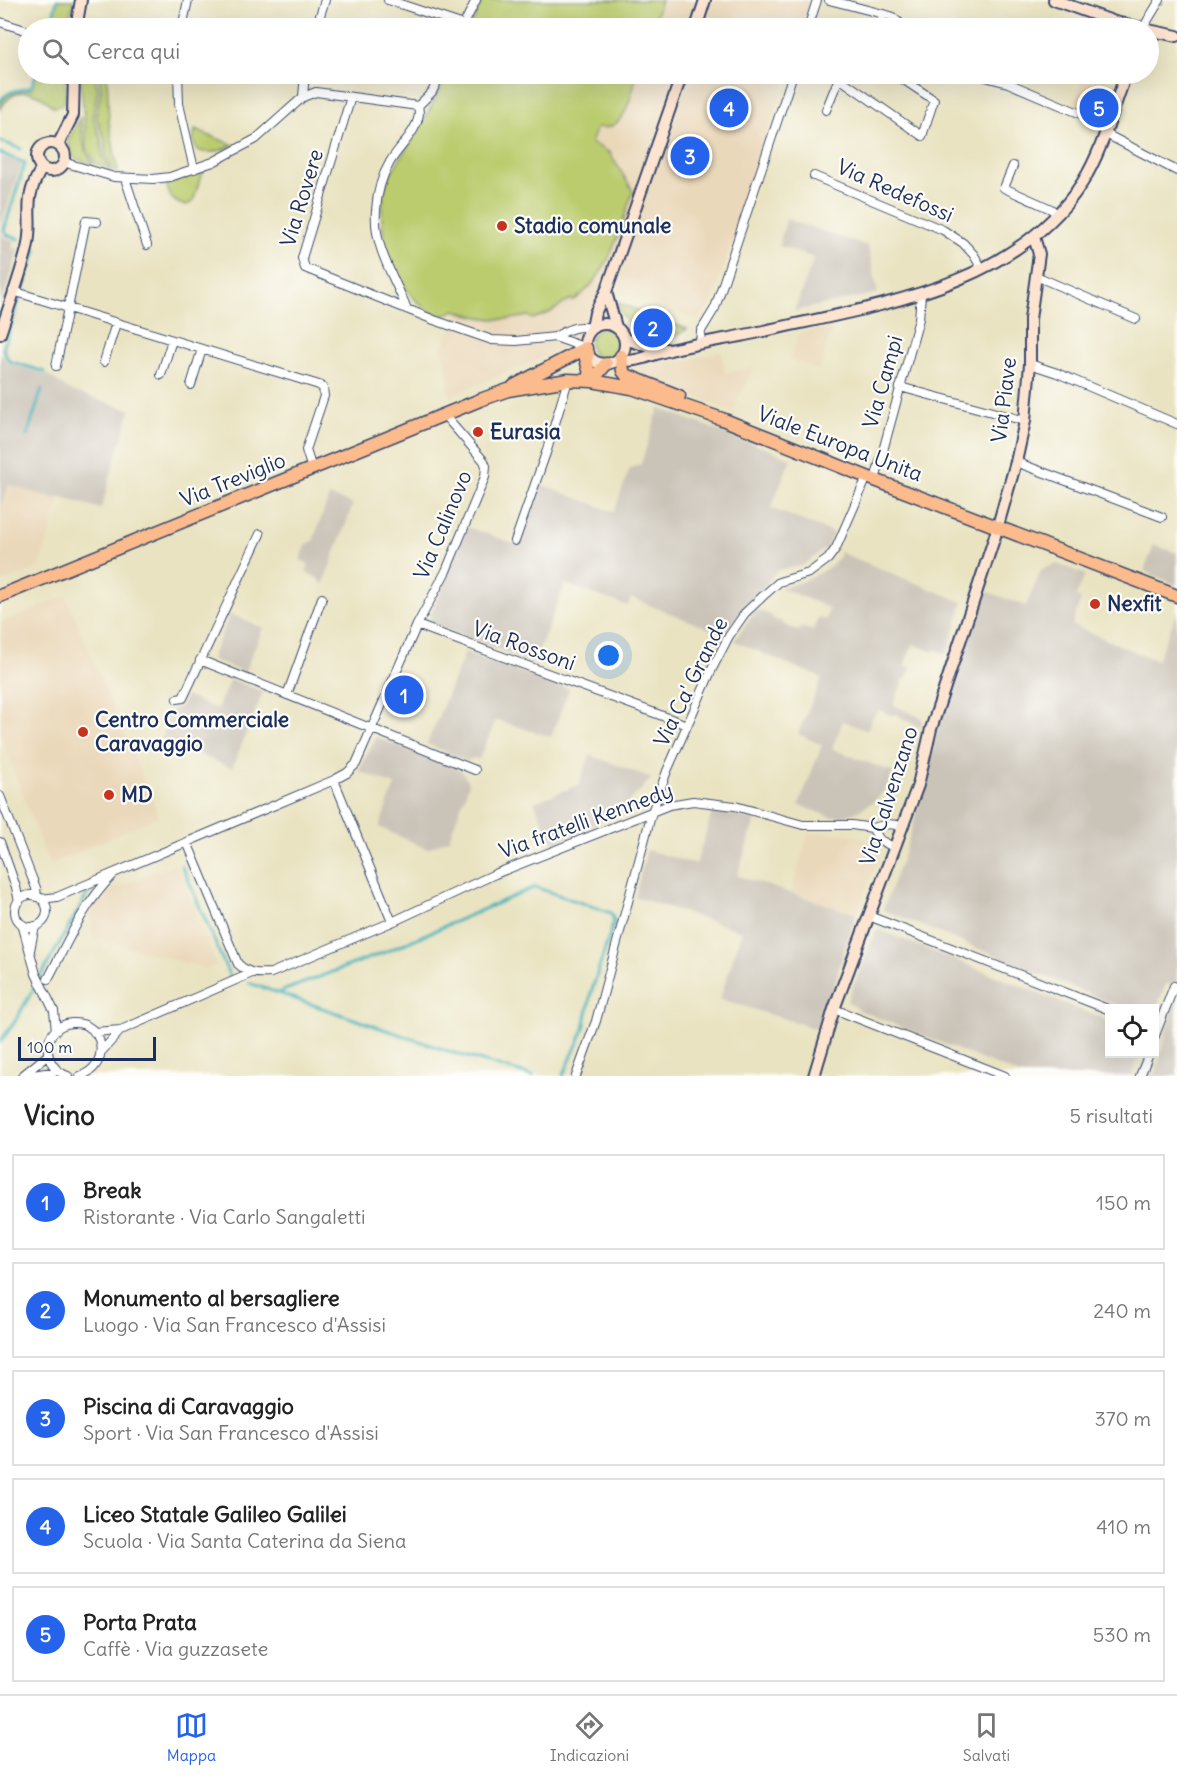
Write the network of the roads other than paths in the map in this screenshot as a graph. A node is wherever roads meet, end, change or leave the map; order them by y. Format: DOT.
graph roads {
  1 [pos="81,0"];
  2 [pos="188,0"];
  3 [pos="325,0"];
  4 [pos="388,0"];
  5 [pos="476,0"];
  6 [pos="705,0"];
  7 [pos="817,0"];
  8 [pos="829,0"];
  9 [pos="1054,0"];
  10 [pos="1160,0"];
  11 [pos="884,14"];
  12 [pos="78,18"];
  13 [pos="184,18"];
  14 [pos="319,18"];
  15 [pos="438,18"];
  16 [pos="467,18"];
  17 [pos="699,18"];
  18 [pos="811,18"];
  19 [pos="883,18"];
  20 [pos="894,18"];
  21 [pos="1104,18"];
  22 [pos="1148,18"];
  23 [pos="0,22"];
  24 [pos="18,28"];
  25 [pos="1159,32"];
  26 [pos="1177,36"];
  27 [pos="74,84"];
  28 [pos="178,84"];
  29 [pos="304,84"];
  30 [pos="436,84"];
  31 [pos="678,84"];
  32 [pos="790,84"];
  33 [pos="837,84"];
  34 [pos="851,84"];
  35 [pos="910,84"];
  36 [pos="1008,84"];
  37 [pos="1122,84"];
  38 [pos="303,97"];
  39 [pos="351,97"];
  40 [pos="418,106"];
  41 [pos="826,110"];
  42 [pos="1106,129"];
  43 [pos="58,145"];
  44 [pos="63,162"];
  45 [pos="1013,166"];
  46 [pos="42,168"];
  47 [pos="194,170"];
  48 [pos="1177,171"];
  49 [pos="814,176"];
  50 [pos="124,178"];
  51 [pos="1057,214"];
  52 [pos="97,222"];
  53 [pos="1034,237"];
  54 [pos="147,245"];
  55 [pos="982,269"];
  56 [pos="1036,276"];
  57 [pos="606,291"];
  58 [pos="19,293"];
  59 [pos="921,294"];
  60 [pos="69,309"];
  61 [pos="407,309"];
  62 [pos="1136,319"];
  63 [pos="116,323"];
  64 [pos="616,327"];
  65 [pos="592,328"];
  66 [pos="0,334"];
  67 [pos="555,337"];
  68 [pos="625,339"];
  69 [pos="172,340"];
  70 [pos="700,344"];
  71 [pos="202,349"];
  72 [pos="587,350"];
  73 [pos="669,350"];
  74 [pos="619,361"];
  75 [pos="104,362"];
  76 [pos="1030,364"];
  77 [pos="56,366"];
  78 [pos="161,375"];
  79 [pos="568,380"];
  80 [pos="592,381"];
  81 [pos="191,384"];
  82 [pos="900,387"];
  83 [pos="508,390"];
  84 [pos="480,400"];
  85 [pos="444,415"];
  86 [pos="722,418"];
  87 [pos="1024,421"];
  88 [pos="1177,424"];
  89 [pos="1016,462"];
  90 [pos="312,469"];
  91 [pos="871,478"];
  92 [pos="1162,517"];
  93 [pos="998,527"];
  94 [pos="260,534"];
  95 [pos="515,541"];
  96 [pos="0,596"];
  97 [pos="1177,596"];
  98 [pos="322,598"];
  99 [pos="417,625"];
  100 [pos="200,660"];
  101 [pos="287,695"];
  102 [pos="177,699"];
  103 [pos="687,725"];
  104 [pos="373,728"];
  105 [pos="475,770"];
  106 [pos="334,780"];
  107 [pos="0,796"];
  108 [pos="652,812"];
  109 [pos="903,826"];
  110 [pos="873,828"];
  111 [pos="0,842"];
  112 [pos="187,842"];
  113 [pos="895,848"];
  114 [pos="115,873"];
  115 [pos="57,897"];
  116 [pos="39,898"];
  117 [pos="19,902"];
  118 [pos="46,911"];
  119 [pos="869,916"];
  120 [pos="392,922"];
  121 [pos="22,924"];
  122 [pos="35,926"];
  123 [pos="30,955"];
  124 [pos="252,973"];
  125 [pos="48,979"];
  126 [pos="1174,986"];
  127 [pos="1105,1008"];
  128 [pos="834,1009"];
  129 [pos="54,1011"];
  130 [pos="1159,1021"];
  131 [pos="69,1024"];
  132 [pos="121,1030"];
  133 [pos="56,1031"];
  134 [pos="94,1032"];
  135 [pos="101,1052"];
  136 [pos="48,1055"];
  137 [pos="1147,1058"];
  138 [pos="58,1071"];
  139 [pos="22,1076"];
  140 [pos="27,1076"];
  141 [pos="68,1076"];
  142 [pos="80,1076"];
  143 [pos="576,1076"];
  144 [pos="814,1076"];
  145 [pos="1005,1076"];
  146 [pos="1140,1076"];
  1 -- 12 [label="street"];
  2 -- 13 [label="street"];
  3 -- 14 [label="street"];
  4 -- 15 [label="street"];
  5 -- 16 [label="street"];
  6 -- 17 [label="street"];
  7 -- 18 [label="street"];
  8 -- 11 [label="street"];
  9 -- 21 [label="street"];
  10 -- 22 [label="street"];
  11 -- 19 [label="street"];
  11 -- 20 [label="street"];
  23 -- 24 [label="street"];
  25 -- 26 [label="street"];
  27 -- 43 [label="street"];
  28 -- 47 [label="street"];
  29 -- 38 [label="street"];
  30 -- 40 [label="street"];
  31 -- 57 [label="street"];
  32 -- 70 [label="street"];
  33 -- 41 [label="street"];
  34 -- 35 [label="street"];
  36 -- 42 [label="street"];
  37 -- 42 [label="street"];
  38 -- 39 [label="street"];
  38 -- 47 [label="street"];
  39 -- 40 [label="street"];
  39 -- 61 [label="street, Via Rovere"];
  40 -- 61 [label="street"];
  42 -- 48 [label="street"];
  42 -- 51 [label="street"];
  43 -- 44 [label="street"];
  43 -- 46 [label="street"];
  44 -- 46 [label="street"];
  44 -- 50 [label="street"];
  45 -- 51 [label="street"];
  46 -- 58 [label="street"];
  47 -- 50 [label="street"];
  49 -- 55 [label="street, Via Redefossi"];
  50 -- 54 [label="street"];
  51 -- 53 [label="street"];
  52 -- 60 [label="street"];
  53 -- 55 [label="street"];
  53 -- 56 [label="street, Via Piave"];
  55 -- 59 [label="street"];
  56 -- 62 [label="street"];
  56 -- 76 [label="street, Via Piave"];
  57 -- 64 [label="street"];
  57 -- 65 [label="street"];
  58 -- 60 [label="street"];
  58 -- 66 [label="street"];
  59 -- 70 [label="street"];
  59 -- 82 [label="street, Via Campi"];
  60 -- 63 [label="street"];
  60 -- 77 [label="street"];
  61 -- 67 [label="street"];
  63 -- 69 [label="street"];
  63 -- 75 [label="street"];
  64 -- 65 [label="street"];
  64 -- 68 [label="street"];
  65 -- 67 [label="street"];
  65 -- 72 [label="street"];
  67 -- 72 [label="street"];
  68 -- 73 [label="street"];
  68 -- 74 [label="street"];
  69 -- 71 [label="street"];
  69 -- 78 [label="street"];
  70 -- 73 [label="street"];
  71 -- 81 [label="street"];
  71 -- 90 [label="street"];
  72 -- 74 [label="street"];
  72 -- 80 [label="main road"];
  72 -- 83 [label="main road"];
  73 -- 74 [label="street"];
  74 -- 80 [label="main road"];
  74 -- 86 [label="main road"];
  76 -- 87 [label="street, Via Piave"];
  76 -- 88 [label="street"];
  79 -- 80 [label="main road, Viale Europa Unita"];
  79 -- 83 [label="main road, Viale Europa Unita"];
  79 -- 95 [label="street"];
  80 -- 86 [label="main road, Viale Europa Unita"];
  82 -- 87 [label="street"];
  82 -- 91 [label="street, Via Campi"];
  83 -- 84 [label="main road, Viale Europa Unita"];
  84 -- 85 [label="main road, Via Treviglio"];
  85 -- 90 [label="main road, Via Treviglio"];
  85 -- 99 [label="street, Via Calinovo"];
  86 -- 91 [label="main road, Viale Europa Unita"];
  87 -- 89 [label="street, Via Piave"];
  89 -- 92 [label="street"];
  89 -- 93 [label="street, Via Piave"];
  90 -- 96 [label="main road, Via Treviglio"];
  91 -- 93 [label="main road, Viale Europa Unita"];
  91 -- 103 [label="street, Via Ca' Grande"];
  93 -- 97 [label="main road, Viale Europa Unita"];
  93 -- 109 [label="street, Via Calvenzano"];
  94 -- 100 [label="street"];
  98 -- 101 [label="street"];
  99 -- 103 [label="street, Via Rossoni"];
  99 -- 104 [label="street, Via Calinovo"];
  100 -- 101 [label="street"];
  100 -- 102 [label="street"];
  101 -- 104 [label="street"];
  103 -- 108 [label="street, Via Ca' Grande"];
  104 -- 105 [label="street"];
  104 -- 106 [label="street, Via Calinovo"];
  106 -- 112 [label="street, Via Calinovo"];
  106 -- 120 [label="street"];
  107 -- 116 [label="street"];
  108 -- 110 [label="street, Via fratelli Kennedy"];
  108 -- 120 [label="street, Via fratelli Kennedy"];
  108 -- 143 [label="street, Via Ca' Grande"];
  109 -- 110 [label="street, Via fratelli Kennedy"];
  109 -- 113 [label="street, Via Calvenzano"];
  110 -- 113 [label="street"];
  111 -- 117 [label="street"];
  112 -- 114 [label="street, Via Calinovo"];
  112 -- 124 [label="street"];
  113 -- 119 [label="street, Via Calvenzano"];
  114 -- 115 [label="street, Via Calinovo"];
  114 -- 125 [label="street"];
  115 -- 116 [label="street"];
  115 -- 118 [label="street"];
  116 -- 117 [label="street"];
  116 -- 118 [label="street"];
  117 -- 121 [label="street"];
  118 -- 122 [label="street"];
  119 -- 127 [label="street"];
  119 -- 128 [label="street, Via Calvenzano"];
  120 -- 124 [label="street, Via fratelli Kennedy"];
  121 -- 122 [label="street"];
  121 -- 123 [label="street"];
  122 -- 123 [label="street"];
  123 -- 129 [label="street"];
  124 -- 132 [label="street, Via fratelli Kennedy"];
  126 -- 130 [label="street"];
  128 -- 144 [label="street, Via Calvenzano"];
  128 -- 145 [label="street"];
  129 -- 131 [label="street"];
  129 -- 133 [label="street"];
  131 -- 133 [label="street"];
  131 -- 134 [label="street"];
  132 -- 134 [label="street"];
  132 -- 135 [label="street"];
  133 -- 136 [label="street"];
  134 -- 135 [label="street"];
  135 -- 142 [label="street"];
  136 -- 138 [label="street"];
  136 -- 139 [label="street"];
  137 -- 146 [label="street"];
  138 -- 140 [label="street"];
  138 -- 141 [label="street"];
}
